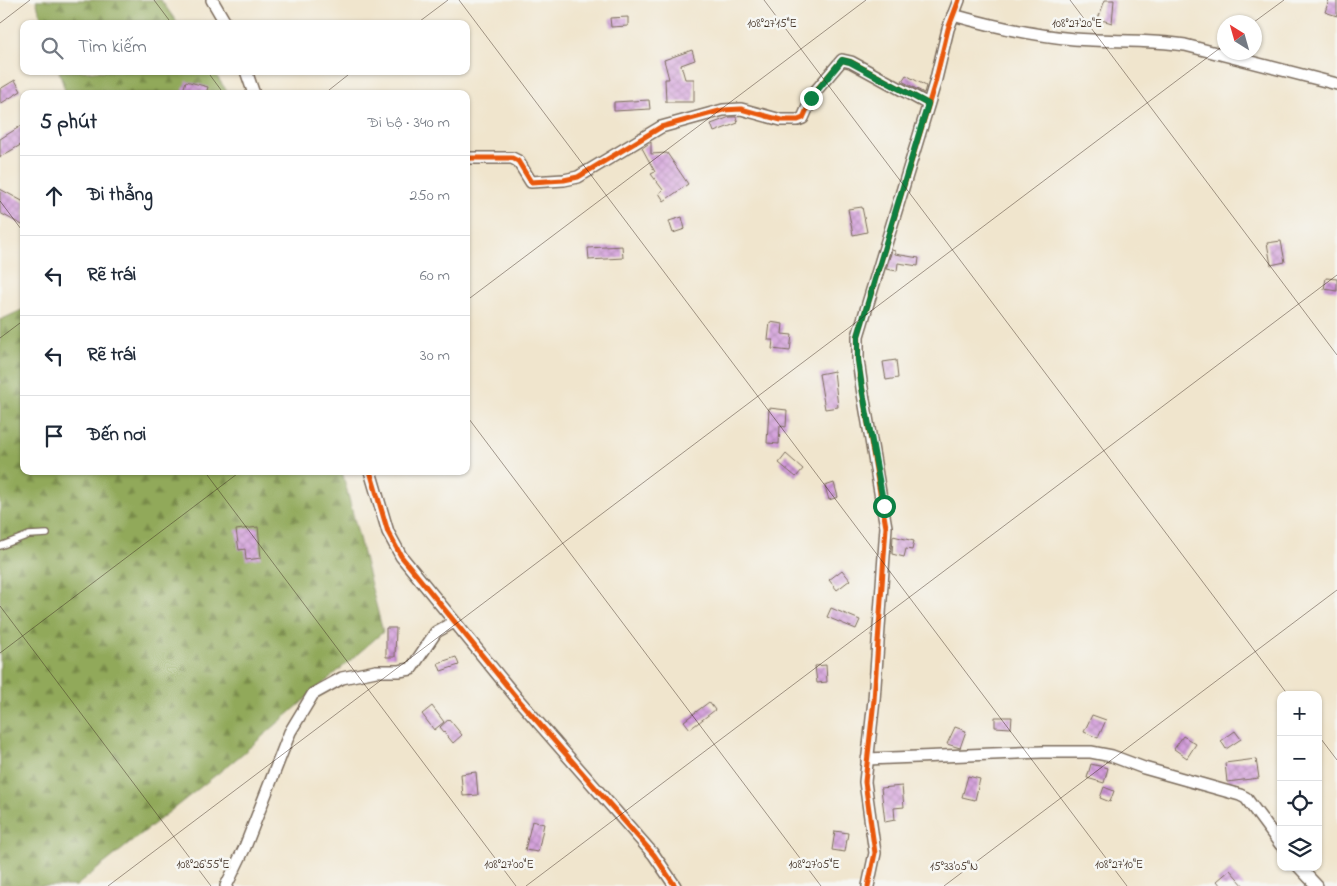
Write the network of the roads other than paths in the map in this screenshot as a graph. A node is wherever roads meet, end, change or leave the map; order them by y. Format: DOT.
graph roads {
  1 [pos="212,0"];
  2 [pos="959,0"];
  3 [pos="953,15"];
  4 [pos="224,20"];
  5 [pos="247,75"];
  6 [pos="1337,84"];
  7 [pos="253,90"];
  8 [pos="928,104"];
  9 [pos="470,158"];
  10 [pos="371,475"];
  11 [pos="47,534"];
  12 [pos="0,546"];
  13 [pos="454,622"];
  14 [pos="867,759"];
  15 [pos="1277,840"];
  16 [pos="1303,871"];
  17 [pos="226,886"];
  18 [pos="675,886"];
  19 [pos="868,886"];
  20 [pos="1317,886"];
  1 -- 4 [label="street"];
  2 -- 3 [label="street"];
  3 -- 6 [label="street"];
  3 -- 8 [label="street"];
  5 -- 7 [label="street"];
  8 -- 9 [label="street"];
  8 -- 14 [label="street"];
  10 -- 13 [label="street"];
  11 -- 12 [label="lane"];
  13 -- 17 [label="street"];
  13 -- 18 [label="street"];
  14 -- 15 [label="street"];
  14 -- 19 [label="street"];
  16 -- 20 [label="street"];
}
